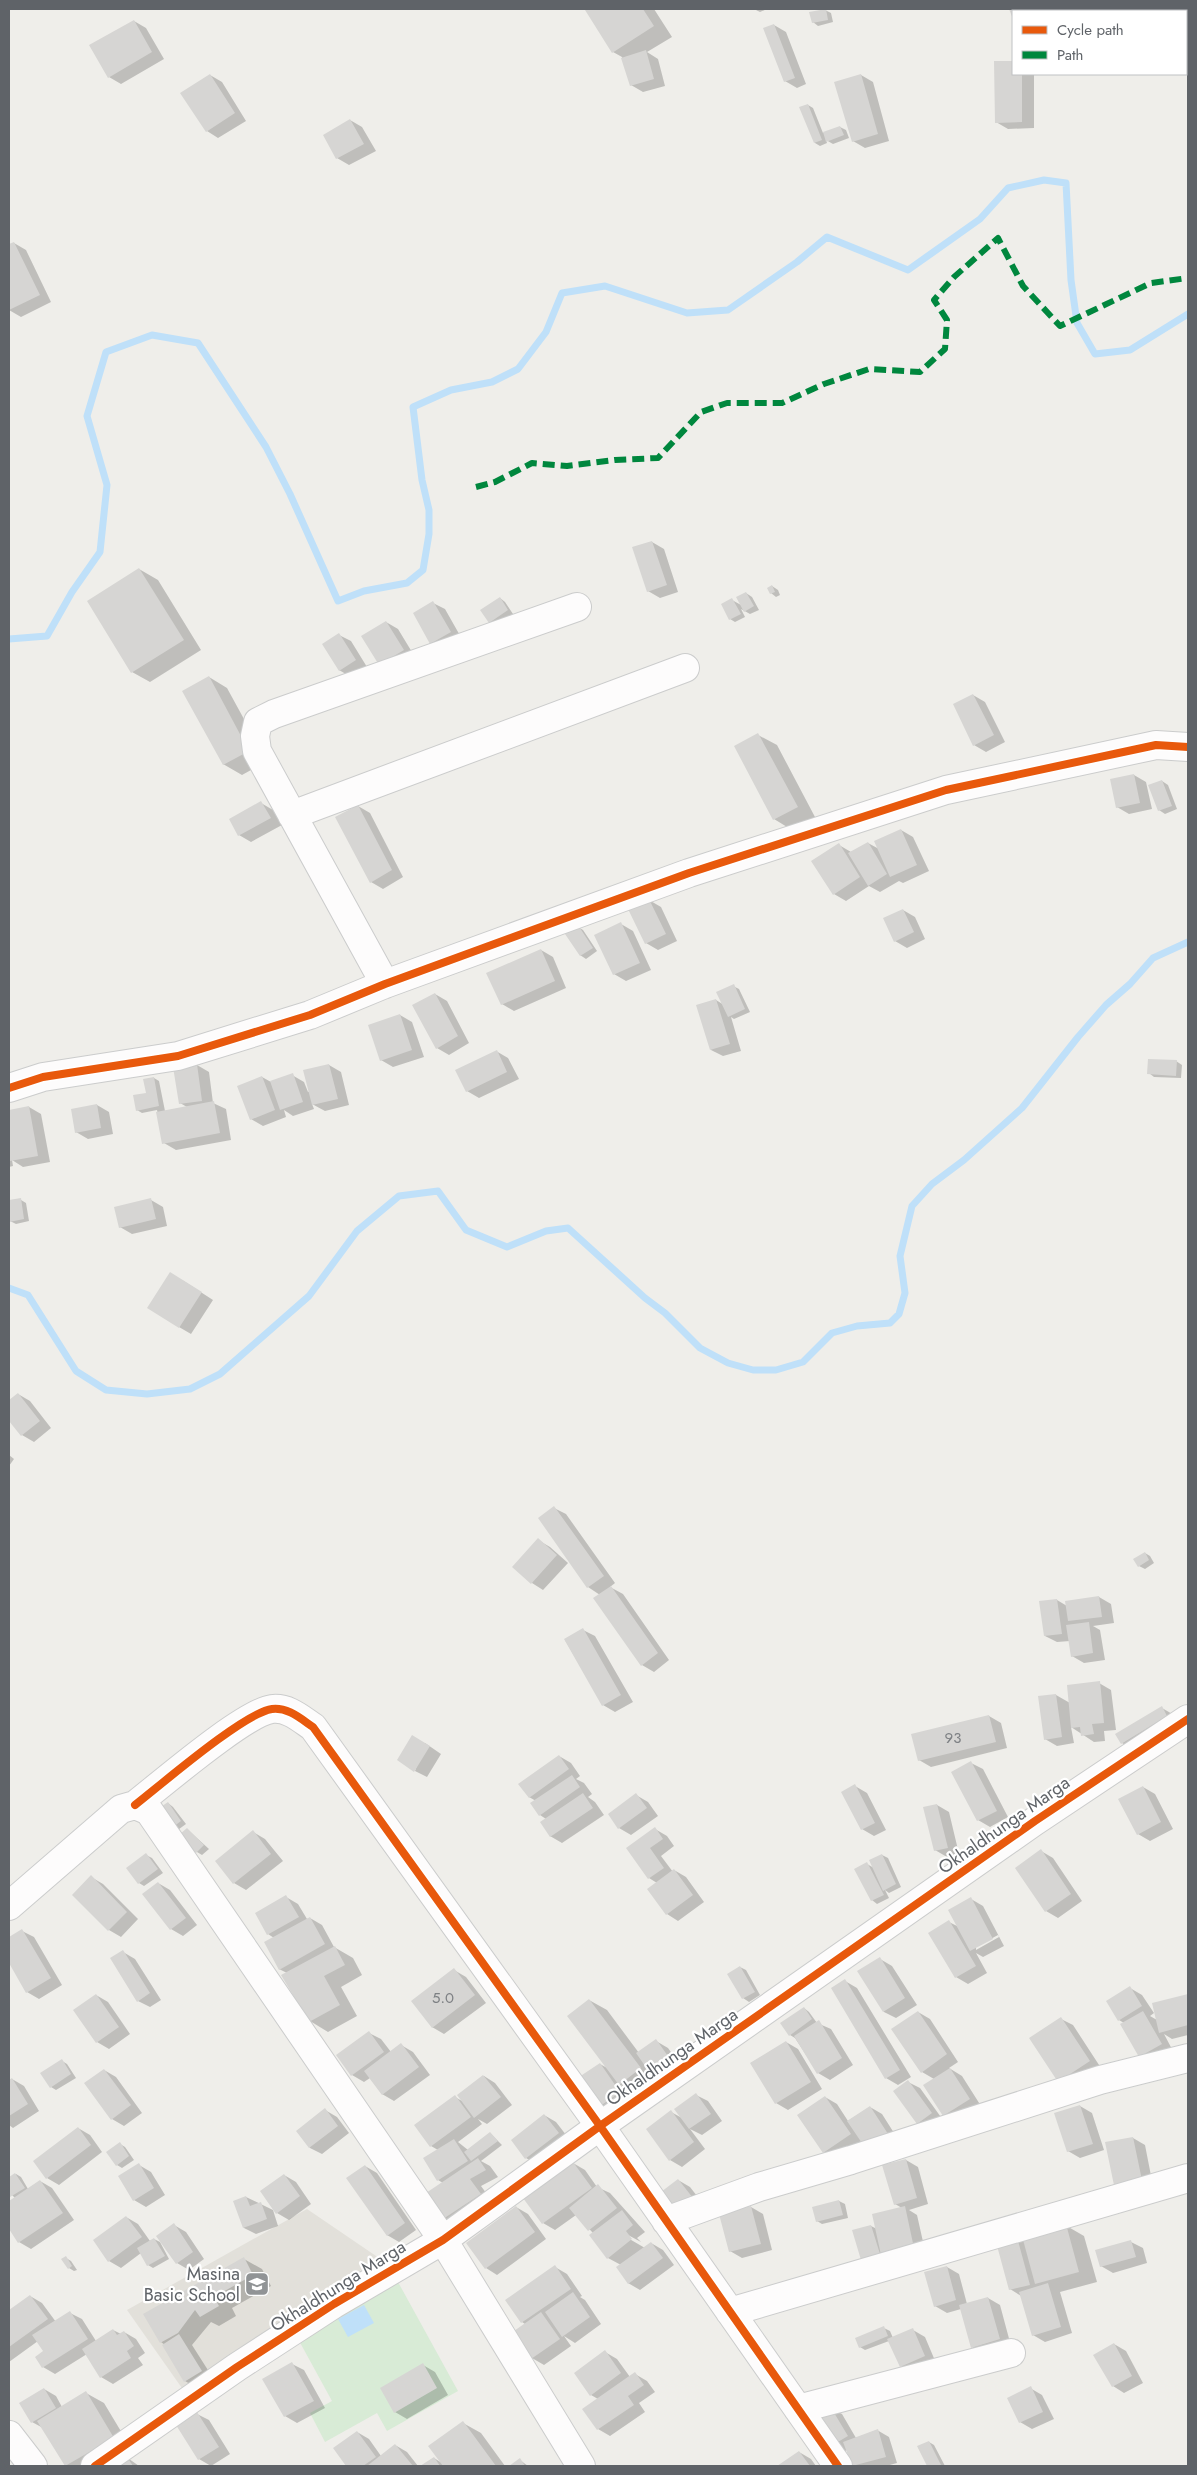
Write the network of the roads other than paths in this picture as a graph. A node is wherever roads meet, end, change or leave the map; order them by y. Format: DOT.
graph roads {
  1 [pos="577,607"];
  2 [pos="685,668"];
  3 [pos="1188,747"];
  4 [pos="292,815"];
  5 [pos="385,984"];
  6 [pos="9,1088"];
  7 [pos="1188,1719"];
  8 [pos="135,1804"];
  9 [pos="9,1906"];
  10 [pos="1188,2058"];
  11 [pos="600,2126"];
  12 [pos="1188,2178"];
  13 [pos="666,2221"];
  14 [pos="443,2240"];
  15 [pos="730,2312"];
  16 [pos="1011,2353"];
  17 [pos="798,2409"];
  18 [pos="9,2435"];
  19 [pos="33,2466"];
  20 [pos="95,2466"];
  21 [pos="581,2466"];
  22 [pos="838,2466"];
  1 -- 4 [label="street"];
  2 -- 4 [label="street"];
  3 -- 5 [label="street"];
  4 -- 5 [label="street"];
  5 -- 6 [label="street"];
  7 -- 11 [label="street, Okhaldhunga Marga"];
  8 -- 9 [label="street"];
  8 -- 11 [label="street"];
  8 -- 14 [label="street"];
  10 -- 13 [label="street"];
  11 -- 13 [label="street"];
  11 -- 14 [label="street, Okhaldhunga Marga"];
  12 -- 15 [label="street"];
  13 -- 15 [label="street"];
  14 -- 20 [label="street, Okhaldhunga Marga"];
  14 -- 21 [label="street"];
  15 -- 17 [label="street"];
  16 -- 17 [label="street"];
  17 -- 22 [label="street"];
  18 -- 19 [label="street"];
}
